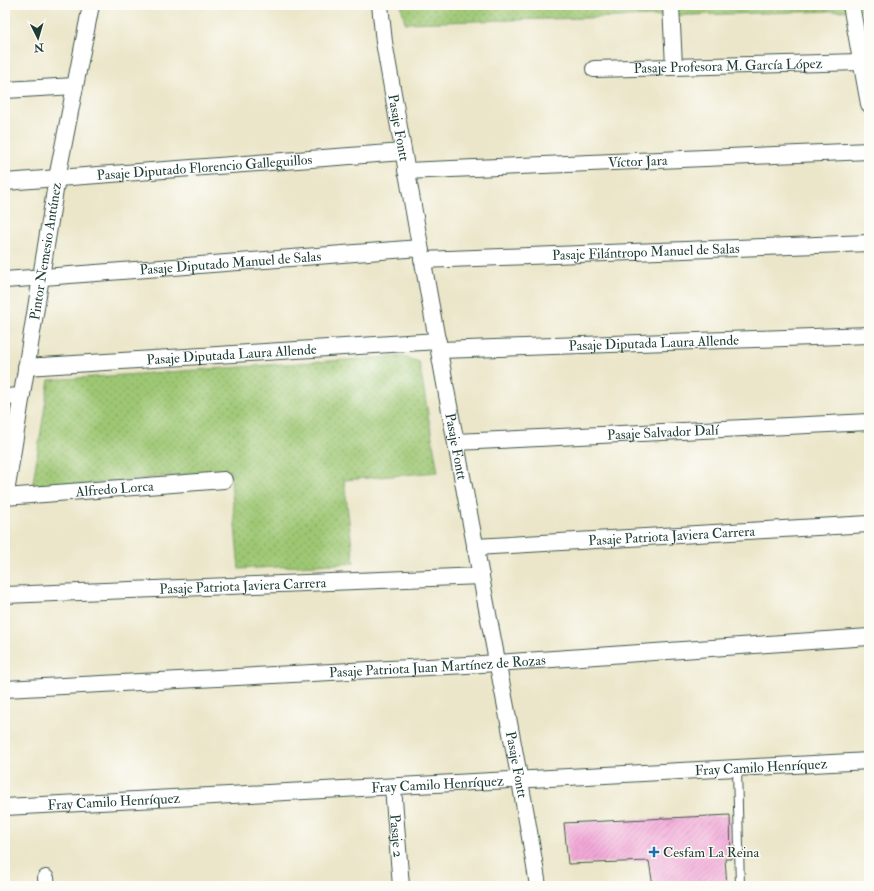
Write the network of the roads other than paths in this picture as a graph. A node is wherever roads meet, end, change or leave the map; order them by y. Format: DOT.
graph roads {
  1 [pos="91,5"];
  2 [pos="380,5"];
  3 [pos="670,5"];
  4 [pos="850,5"];
  5 [pos="861,62"];
  6 [pos="674,66"];
  7 [pos="594,70"];
  8 [pos="75,86"];
  9 [pos="5,90"];
  10 [pos="869,100"];
  11 [pos="869,151"];
  12 [pos="403,152"];
  13 [pos="406,171"];
  14 [pos="58,178"];
  15 [pos="5,182"];
  16 [pos="869,243"];
  17 [pos="421,254"];
  18 [pos="41,278"];
  19 [pos="5,280"];
  20 [pos="869,335"];
  21 [pos="439,346"];
  22 [pos="26,367"];
  23 [pos="22,396"];
  24 [pos="5,397"];
  25 [pos="869,422"];
  26 [pos="456,442"];
  27 [pos="224,480"];
  28 [pos="5,498"];
  29 [pos="869,524"];
  30 [pos="475,547"];
  31 [pos="480,576"];
  32 [pos="5,595"];
  33 [pos="869,637"];
  34 [pos="497,663"];
  35 [pos="5,689"];
  36 [pos="869,761"];
  37 [pos="737,768"];
  38 [pos="521,780"];
  39 [pos="393,787"];
  40 [pos="5,807"];
  41 [pos="401,886"];
  42 [pos="538,886"];
  43 [pos="740,886"];
  1 -- 8 [label="street, Pintor Nemesio Antúnez"];
  2 -- 12 [label="street, Pasaje Fontt"];
  3 -- 6 [label="street"];
  4 -- 5 [label="street"];
  5 -- 6 [label="street, Pasaje Profesora M. García López"];
  5 -- 10 [label="street"];
  6 -- 7 [label="street, Pasaje Profesora M. García López"];
  8 -- 9 [label="street"];
  8 -- 14 [label="street, Pintor Nemesio Antúnez"];
  11 -- 13 [label="street, Víctor Jara"];
  12 -- 13 [label="street, Pasaje Fontt"];
  12 -- 14 [label="street, Pasaje Diputado Florencio Galleguillos"];
  13 -- 17 [label="street, Pasaje Fontt"];
  14 -- 15 [label="street, Pasaje Diputado Florencio Galleguillos"];
  14 -- 18 [label="street, Pintor Nemesio Antúnez"];
  16 -- 17 [label="street, Pasaje Filántropo Manuel de Salas"];
  17 -- 18 [label="street, Pasaje Diputado Manuel de Salas"];
  17 -- 21 [label="street, Pasaje Fontt"];
  18 -- 19 [label="street, Pasaje Diputado Manuel de Salas"];
  18 -- 22 [label="street, Pintor Nemesio Antúnez"];
  20 -- 21 [label="street, Pasaje Diputada Laura Allende"];
  21 -- 22 [label="street, Pasaje Diputada Laura Allende"];
  21 -- 26 [label="street, Pasaje Fontt"];
  22 -- 23 [label="street, Pintor Nemesio Antúnez"];
  23 -- 24 [label="street"];
  23 -- 28 [label="street, Pintor Nemesio Antúnez"];
  25 -- 26 [label="street, Pasaje Salvador Dalí"];
  26 -- 30 [label="street, Pasaje Fontt"];
  27 -- 28 [label="street, Alfredo Lorca"];
  29 -- 30 [label="street, Pasaje Patriota Javiera Carrera"];
  30 -- 31 [label="street, Pasaje Fontt"];
  31 -- 32 [label="street, Pasaje Patriota Javiera Carrera"];
  31 -- 34 [label="street, Pasaje Fontt"];
  33 -- 34 [label="street, Pasaje Patriota Juan Martínez de Rozas"];
  34 -- 35 [label="street, Pasaje Patriota Juan Martínez de Rozas"];
  34 -- 38 [label="street, Pasaje Fontt"];
  36 -- 37 [label="street, Fray Camilo Henríquez"];
  37 -- 38 [label="street, Fray Camilo Henríquez"];
  37 -- 43 [label="lane"];
  38 -- 39 [label="street, Fray Camilo Henríquez"];
  38 -- 42 [label="street, Pasaje Fontt"];
  39 -- 40 [label="street, Fray Camilo Henríquez"];
  39 -- 41 [label="street, Pasaje 2"];
}
